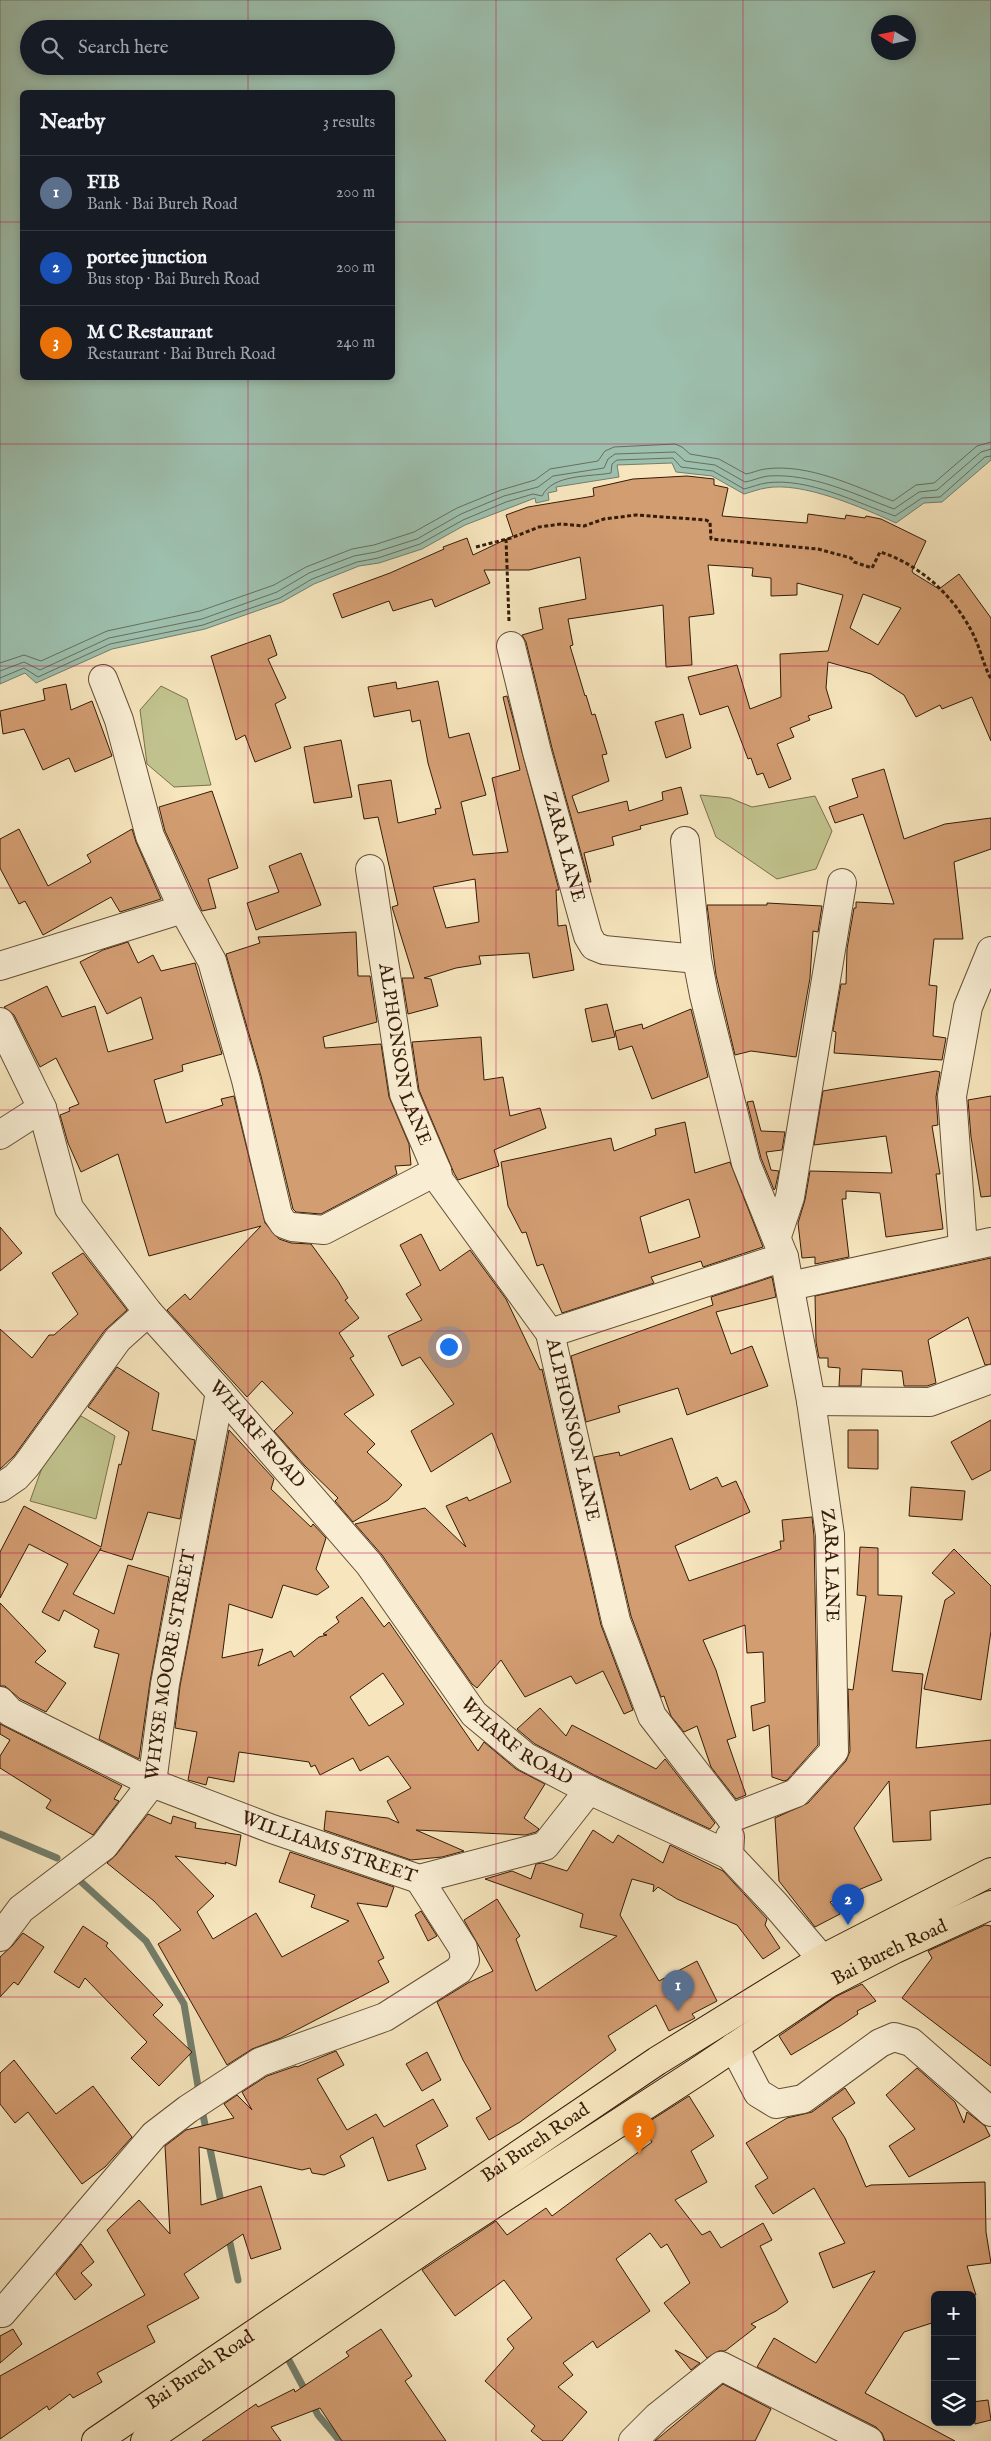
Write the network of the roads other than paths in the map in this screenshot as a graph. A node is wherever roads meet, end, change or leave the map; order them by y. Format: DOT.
graph roads {
  1 [pos="511,646"];
  2 [pos="103,679"];
  3 [pos="685,841"];
  4 [pos="370,870"];
  5 [pos="842,883"];
  6 [pos="183,909"];
  7 [pos="991,951"];
  8 [pos="697,959"];
  9 [pos="0,966"];
  10 [pos="0,1022"];
  11 [pos="42,1108"];
  12 [pos="0,1135"];
  13 [pos="437,1170"];
  14 [pos="991,1242"];
  15 [pos="781,1247"];
  16 [pos="963,1247"];
  17 [pos="790,1286"];
  18 [pos="148,1312"];
  19 [pos="550,1333"];
  20 [pos="991,1379"];
  21 [pos="220,1392"];
  22 [pos="811,1401"];
  23 [pos="0,1488"];
  24 [pos="0,1701"];
  25 [pos="152,1783"];
  26 [pos="589,1790"];
  27 [pos="731,1818"];
  28 [pos="729,1855"];
  29 [pos="991,1872"];
  30 [pos="419,1879"];
  31 [pos="990,1906"];
  32 [pos="0,1937"];
  33 [pos="822,1959"];
  34 [pos="734,2047"];
  35 [pos="991,2112"];
  36 [pos="1,2313"];
  37 [pos="96,2441"];
  38 [pos="145,2441"];
  39 [pos="632,2441"];
  40 [pos="869,2441"];
  1 -- 8 [label="street, ZARA LANE"];
  2 -- 6 [label="street"];
  3 -- 8 [label="street, ZARA LANE"];
  4 -- 13 [label="street, ALPHONSON LANE"];
  5 -- 15 [label="street"];
  6 -- 9 [label="street"];
  6 -- 13 [label="street"];
  7 -- 16 [label="street"];
  8 -- 15 [label="street, ZARA LANE"];
  10 -- 11 [label="street, WHARF ROAD"];
  11 -- 12 [label="street"];
  11 -- 18 [label="street, WHARF ROAD"];
  13 -- 19 [label="street, ALPHONSON LANE"];
  14 -- 16 [label="street"];
  15 -- 17 [label="street, ZARA LANE"];
  15 -- 19 [label="street"];
  16 -- 17 [label="street"];
  17 -- 22 [label="street, ZARA LANE"];
  18 -- 21 [label="street, WHARF ROAD"];
  18 -- 23 [label="street"];
  19 -- 27 [label="street, ALPHONSON LANE"];
  20 -- 22 [label="street"];
  21 -- 25 [label="street, WHYSE MOORE STREET"];
  21 -- 26 [label="street, WHARF ROAD"];
  22 -- 27 [label="street, ZARA LANE"];
  24 -- 25 [label="street, WILLIAMS STREET"];
  25 -- 30 [label="street, WILLIAMS STREET"];
  25 -- 32 [label="street, WHYSE MOORE STREET"];
  26 -- 28 [label="street"];
  26 -- 30 [label="street, WILLIAMS STREET"];
  27 -- 28 [label="street"];
  28 -- 33 [label="street"];
  29 -- 33 [label="highway, Bai Bureh Road"];
  30 -- 36 [label="street"];
  31 -- 34 [label="highway, Bai Bureh Road"];
  33 -- 37 [label="highway, Bai Bureh Road"];
  34 -- 35 [label="street"];
  34 -- 38 [label="highway, Bai Bureh Road"];
  39 -- 40 [label="street"];
}
